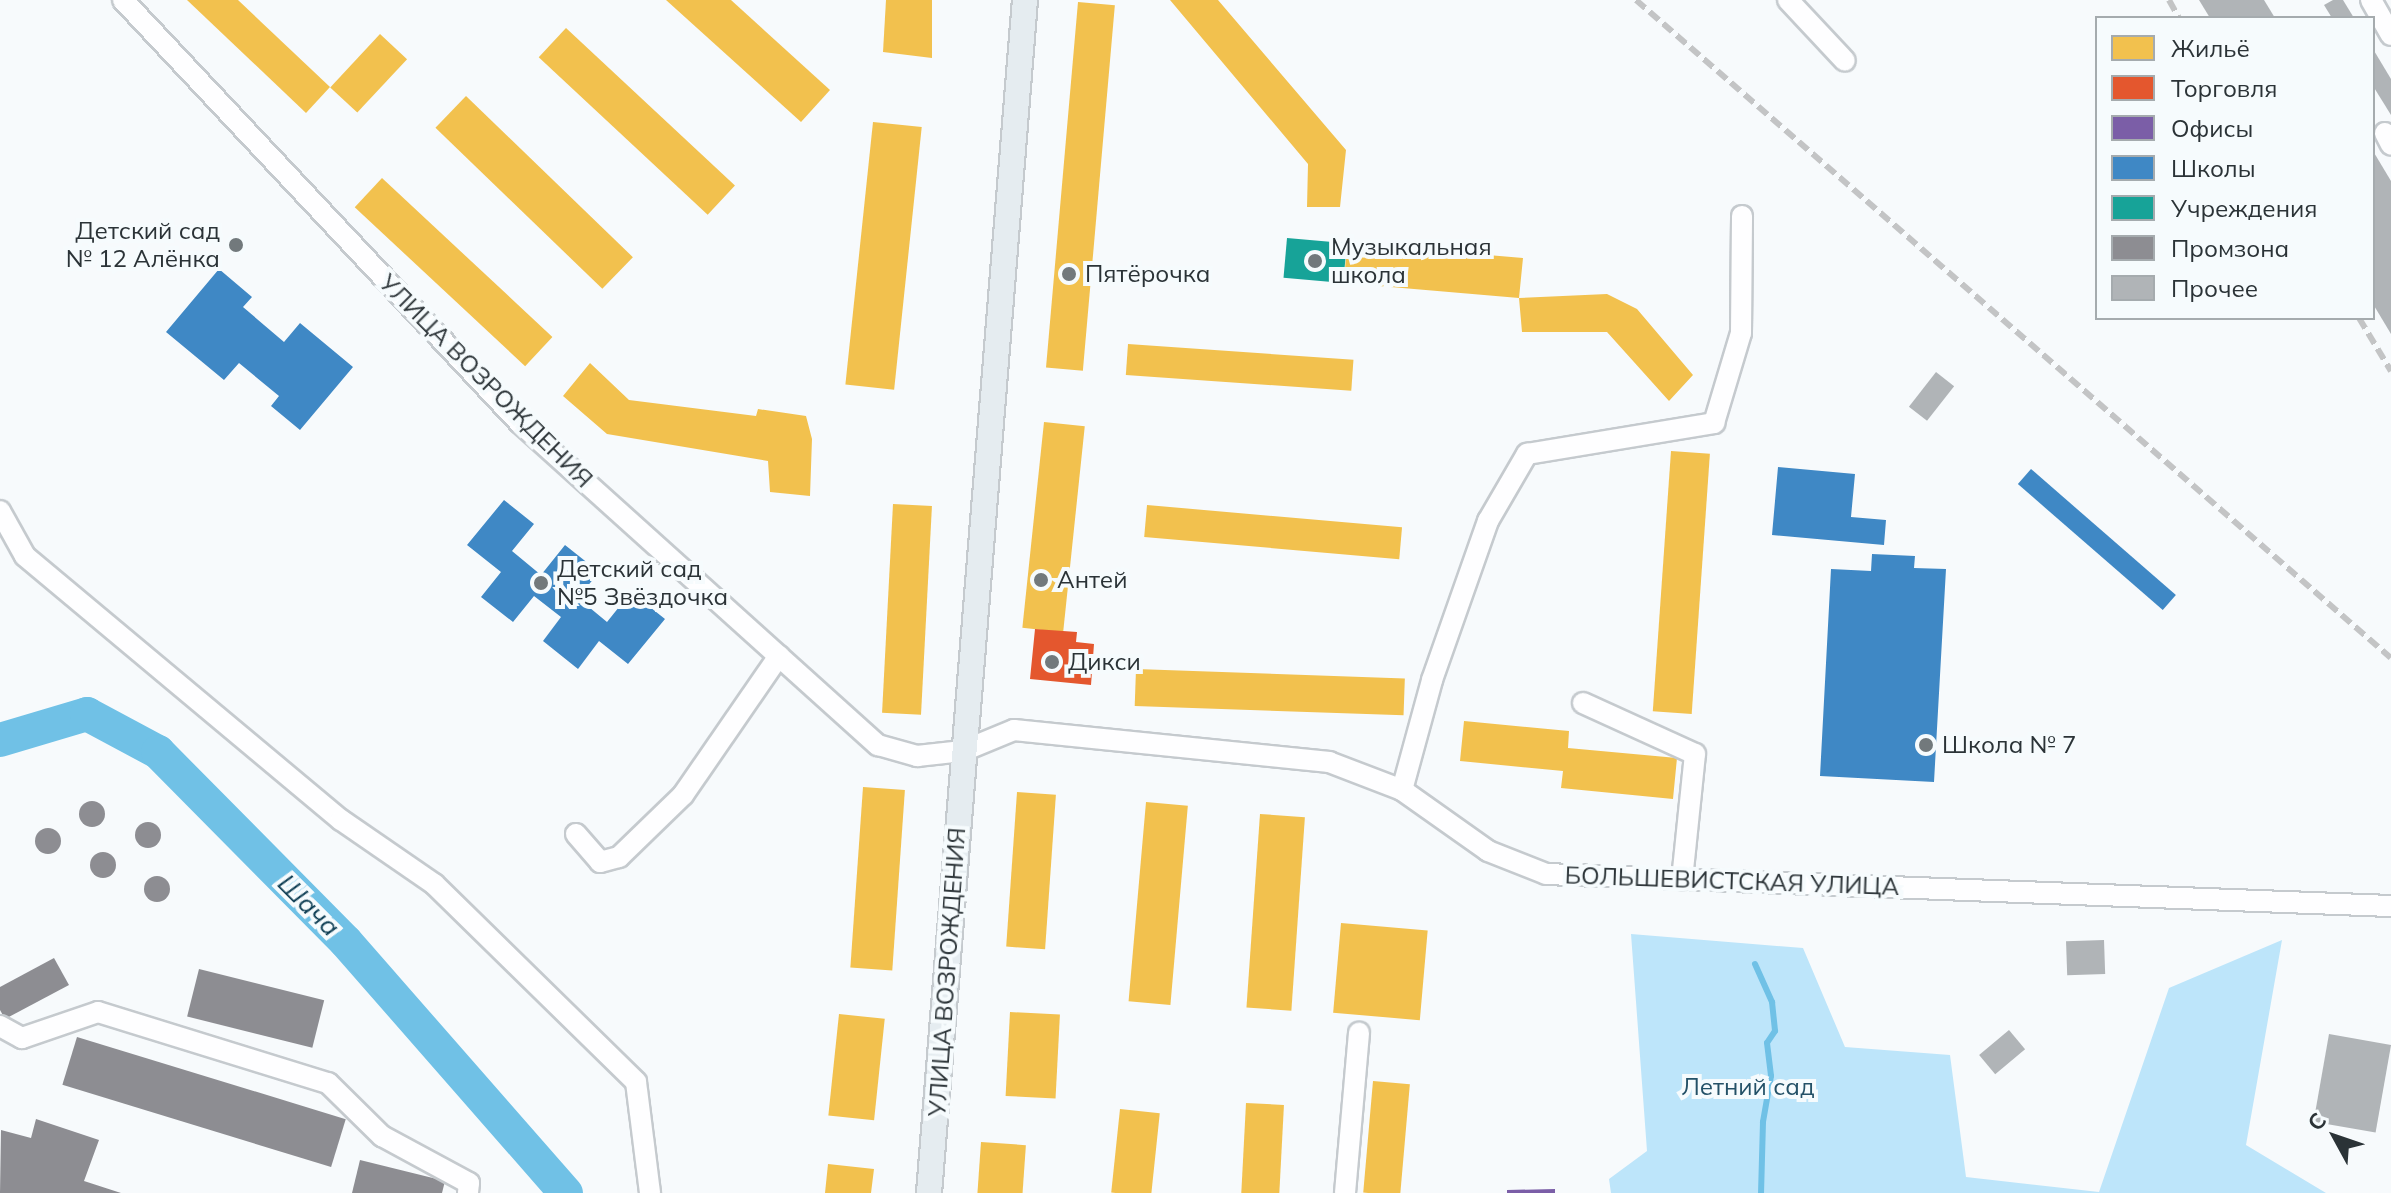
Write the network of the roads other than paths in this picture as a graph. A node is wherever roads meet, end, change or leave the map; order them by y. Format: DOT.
graph roads {
  1 [pos="123,0"];
  2 [pos="1025,0"];
  3 [pos="1788,0"];
  4 [pos="2371,0"];
  5 [pos="2391,35"];
  6 [pos="1845,61"];
  7 [pos="1742,216"];
  8 [pos="0,511"];
  9 [pos="779,656"];
  10 [pos="1583,703"];
  11 [pos="963,751"];
  12 [pos="1402,790"];
  13 [pos="576,834"];
  14 [pos="1682,879"];
  15 [pos="2391,906"];
  16 [pos="0,1026"];
  17 [pos="1359,1033"];
  18 [pos="468,1193"];
  19 [pos="650,1193"];
  20 [pos="929,1193"];
  21 [pos="1345,1193"];
  1 -- 9 [label="street, УЛИЦА ВОЗРОЖДЕНИЯ"];
  2 -- 11 [label="main road, УЛИЦА ВОЗРОЖДЕНИЯ"];
  3 -- 6 [label="street"];
  4 -- 5 [label="street"];
  7 -- 12 [label="street"];
  8 -- 19 [label="street"];
  9 -- 11 [label="street, УЛИЦА ВОЗРОЖДЕНИЯ"];
  9 -- 13 [label="street"];
  10 -- 14 [label="street"];
  11 -- 12 [label="street, БОЛЬШЕВИСТСКАЯ УЛИЦА"];
  11 -- 20 [label="main road, УЛИЦА ВОЗРОЖДЕНИЯ"];
  12 -- 14 [label="street, БОЛЬШЕВИСТСКАЯ УЛИЦА"];
  14 -- 15 [label="street, БОЛЬШЕВИСТСКАЯ УЛИЦА"];
  16 -- 18 [label="street"];
  17 -- 21 [label="street"];
}
